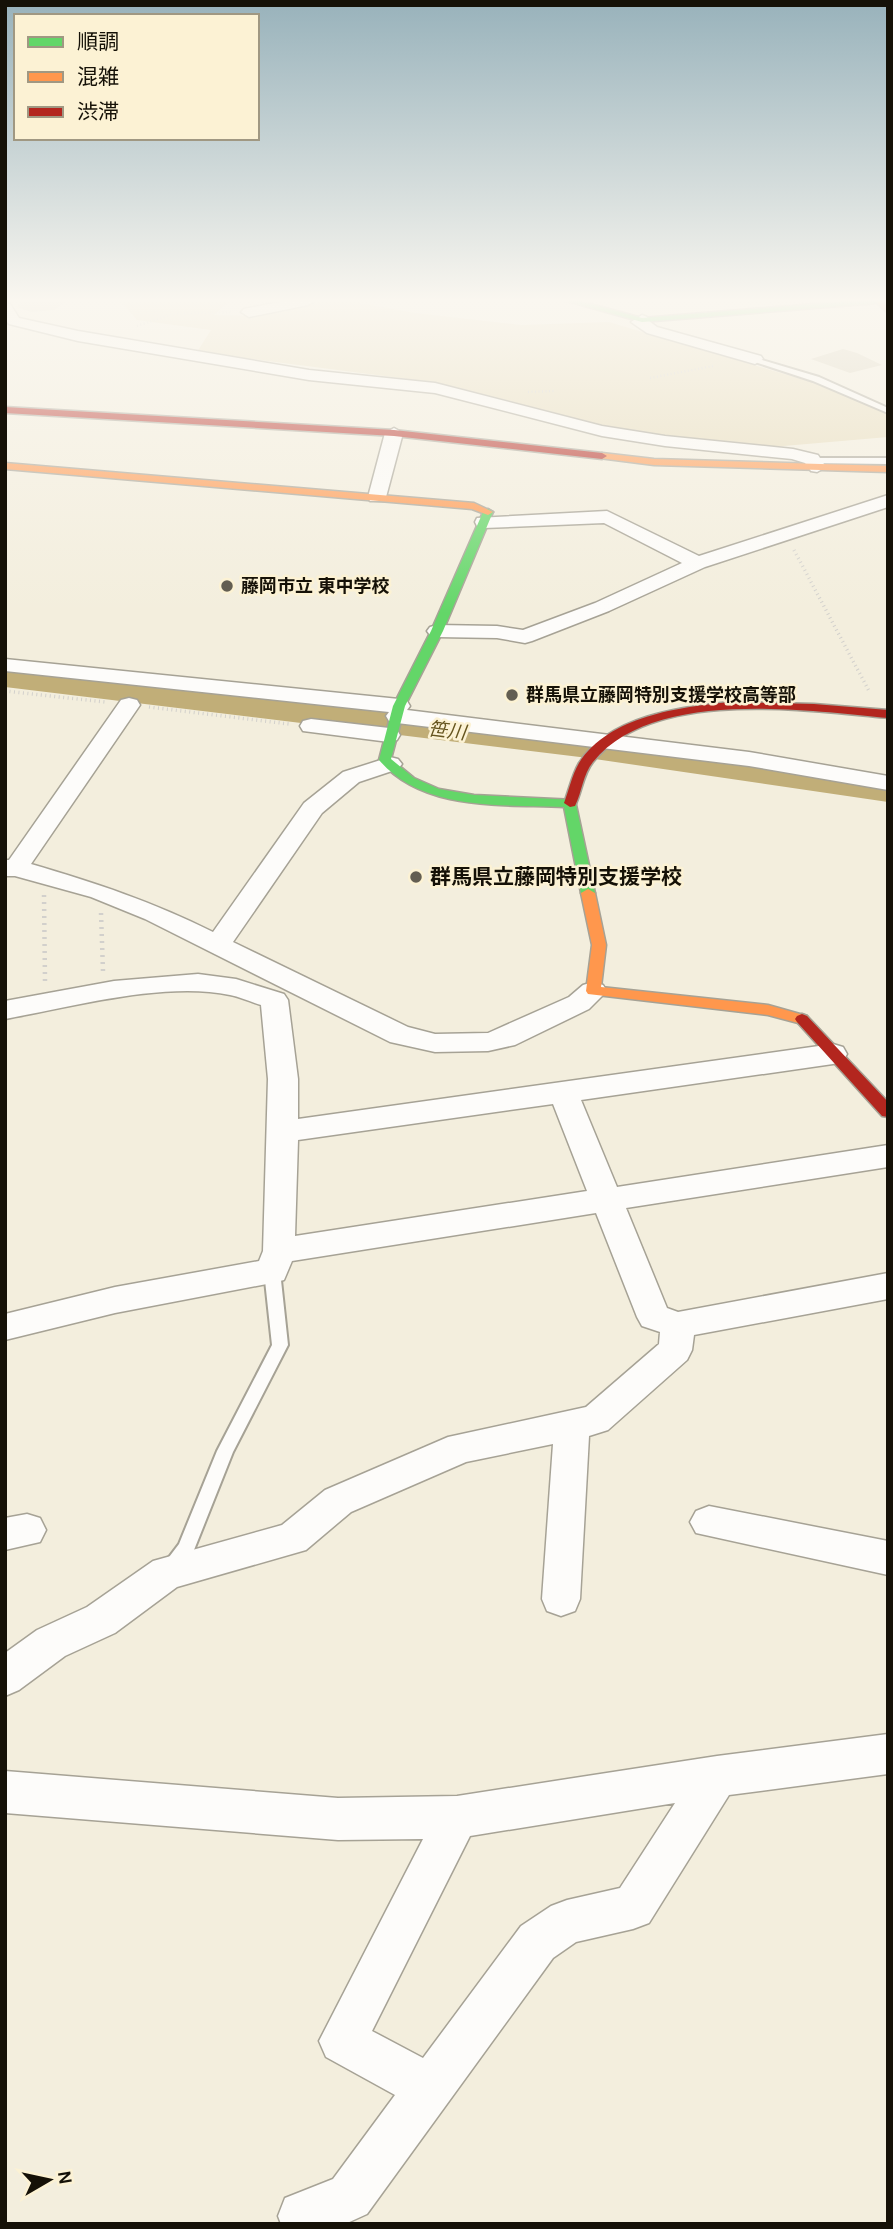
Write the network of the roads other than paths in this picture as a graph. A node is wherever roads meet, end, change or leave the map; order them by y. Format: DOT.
graph roads {
  1 [pos="501,405"];
  2 [pos="5,410"];
  3 [pos="394,433"];
  4 [pos="888,461"];
  5 [pos="815,464"];
  6 [pos="5,466"];
  7 [pos="888,469"];
  8 [pos="377,497"];
  9 [pos="888,501"];
  10 [pos="484,522"];
  11 [pos="698,563"];
  12 [pos="437,631"];
  13 [pos="5,665"];
  14 [pos="129,705"];
  15 [pos="888,714"];
  16 [pos="395,719"];
  17 [pos="311,726"];
  18 [pos="604,745"];
  19 [pos="390,764"];
  20 [pos="888,783"];
  21 [pos="570,803"];
  22 [pos="11,868"];
  23 [pos="218,945"];
  24 [pos="593,991"];
  25 [pos="285,992"];
  26 [pos="5,1010"];
  27 [pos="833,1054"];
  28 [pos="563,1093"];
  29 [pos="883,1101"];
  30 [pos="282,1132"];
  31 [pos="888,1156"];
  32 [pos="604,1199"];
  33 [pos="275,1261"];
  34 [pos="888,1286"];
  35 [pos="678,1325"];
  36 [pos="5,1327"];
  37 [pos="572,1425"];
  38 [pos="709,1522"];
  39 [pos="888,1558"];
  40 [pos="166,1573"];
  41 [pos="561,1599"];
  42 [pos="5,1676"];
  43 [pos="888,1754"];
  44 [pos="717,1776"];
  45 [pos="5,1792"];
  46 [pos="457,1817"];
  47 [pos="430,2088"];
  48 [pos="303,2216"];
  1 -- 5 [label="street"];
  2 -- 3 [label="main road"];
  3 -- 5 [label="main road"];
  3 -- 8 [label="street"];
  4 -- 5 [label="lane"];
  5 -- 7 [label="main road"];
  6 -- 8 [label="main road"];
  8 -- 10 [label="main road"];
  9 -- 11 [label="street"];
  10 -- 11 [label="street"];
  10 -- 12 [label="main road"];
  11 -- 12 [label="street"];
  12 -- 16 [label="main road"];
  13 -- 16 [label="street"];
  14 -- 22 [label="street"];
  15 -- 18 [label="main road"];
  16 -- 17 [label="street"];
  16 -- 18 [label="street"];
  16 -- 19 [label="main road"];
  18 -- 20 [label="street"];
  18 -- 21 [label="main road"];
  19 -- 21 [label="main road"];
  19 -- 23 [label="street"];
  21 -- 24 [label="main road"];
  22 -- 23 [label="street"];
  23 -- 25 [label="street"];
  24 -- 25 [label="street"];
  24 -- 27 [label="main road"];
  25 -- 26 [label="street"];
  25 -- 30 [label="street"];
  27 -- 28 [label="street"];
  27 -- 29 [label="main road"];
  28 -- 30 [label="street"];
  28 -- 32 [label="street"];
  30 -- 33 [label="street"];
  31 -- 32 [label="street"];
  32 -- 33 [label="street"];
  32 -- 35 [label="street"];
  33 -- 36 [label="street"];
  33 -- 40 [label="lane"];
  34 -- 35 [label="street"];
  35 -- 37 [label="street"];
  37 -- 40 [label="street"];
  37 -- 41 [label="street"];
  38 -- 39 [label="street"];
  40 -- 42 [label="street"];
  43 -- 44 [label="street"];
  44 -- 46 [label="street"];
  44 -- 47 [label="street"];
  45 -- 46 [label="street"];
  46 -- 47 [label="street"];
  47 -- 48 [label="street"];
}
